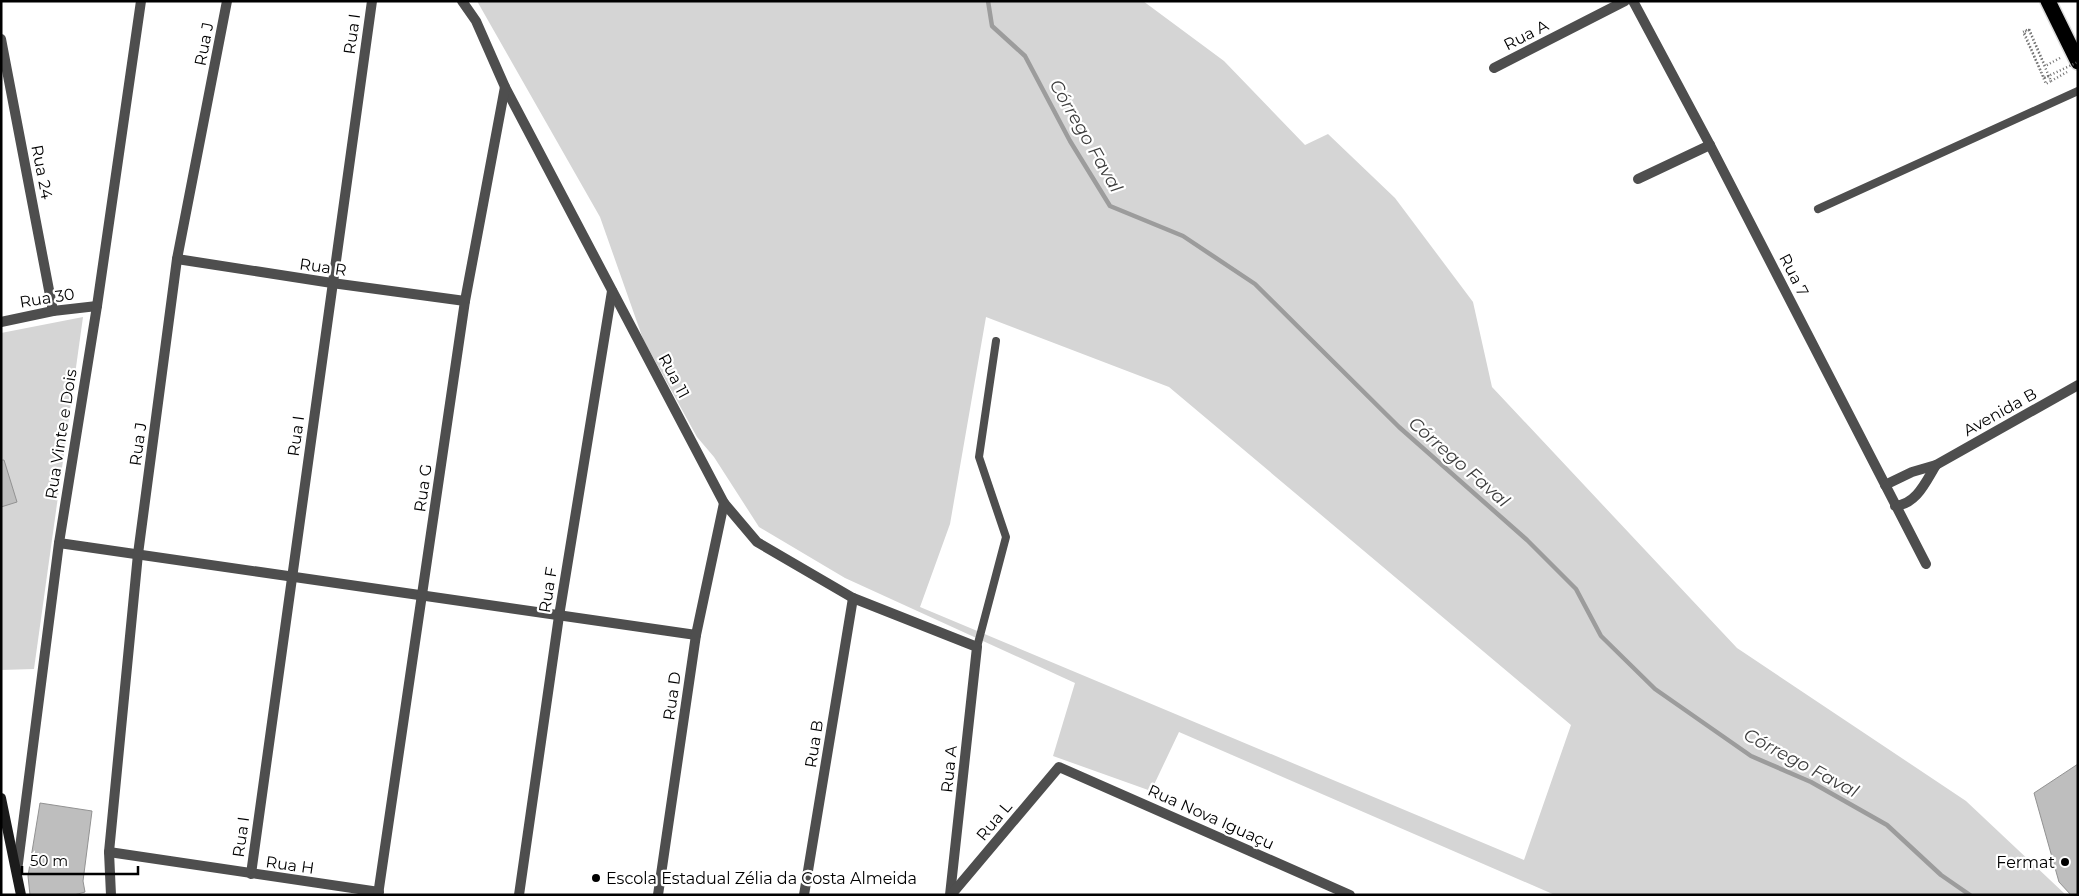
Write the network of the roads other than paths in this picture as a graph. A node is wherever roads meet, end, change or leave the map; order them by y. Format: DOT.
graph roads {
  1 [pos="141,1"];
  2 [pos="228,1"];
  3 [pos="372,1"];
  4 [pos="462,1"];
  5 [pos="1625,1"];
  6 [pos="1633,1"];
  7 [pos="2048,1"];
  8 [pos="1,39"];
  9 [pos="2078,62"];
  10 [pos="1494,68"];
  11 [pos="506,87"];
  12 [pos="2078,91"];
  13 [pos="1710,145"];
  14 [pos="1638,180"];
  15 [pos="1818,209"];
  16 [pos="177,259"];
  17 [pos="332,284"];
  18 [pos="612,291"];
  19 [pos="465,301"];
  20 [pos="97,306"];
  21 [pos="53,311"];
  22 [pos="1,322"];
  23 [pos="996,342"];
  24 [pos="2078,385"];
  25 [pos="1936,465"];
  26 [pos="1885,485"];
  27 [pos="724,502"];
  28 [pos="1895,506"];
  29 [pos="59,542"];
  30 [pos="138,554"];
  31 [pos="1926,564"];
  32 [pos="291,578"];
  33 [pos="422,596"];
  34 [pos="853,598"];
  35 [pos="559,616"];
  36 [pos="696,635"];
  37 [pos="977,647"];
  38 [pos="1059,767"];
  39 [pos="1,798"];
  40 [pos="109,852"];
  41 [pos="17,871"];
  42 [pos="251,874"];
  43 [pos="378,894"];
  44 [pos="21,895"];
  45 [pos="111,895"];
  46 [pos="519,895"];
  47 [pos="658,895"];
  48 [pos="804,895"];
  49 [pos="951,895"];
  50 [pos="1350,895"];
  1 -- 20 [label="street, Rua Vinte e Dois"];
  2 -- 16 [label="street, Rua J"];
  3 -- 17 [label="street, Rua I"];
  4 -- 11 [label="street, Rua 11"];
  5 -- 10 [label="street, Rua A"];
  6 -- 13 [label="street, Rua 7"];
  7 -- 9 [label="highway"];
  8 -- 21 [label="street, Rua 24"];
  11 -- 18 [label="street, Rua 11"];
  11 -- 19 [label="street, Rua G"];
  12 -- 15 [label="lane"];
  13 -- 14 [label="street"];
  13 -- 26 [label="street, Rua 7"];
  16 -- 17 [label="street, Rua R"];
  16 -- 30 [label="street, Rua J"];
  17 -- 19 [label="street, Rua R"];
  17 -- 32 [label="street, Rua I"];
  18 -- 27 [label="street, Rua 11"];
  18 -- 35 [label="street, Rua F"];
  19 -- 33 [label="street, Rua G"];
  20 -- 21 [label="street, Rua 30"];
  20 -- 29 [label="street, Rua Vinte e Dois"];
  21 -- 22 [label="street, Rua 30"];
  23 -- 37 [label="lane"];
  24 -- 25 [label="street, Avenida B"];
  25 -- 26 [label="street, Avenida B"];
  25 -- 28 [label="street, Avenida B"];
  26 -- 28 [label="street, Rua 7"];
  27 -- 34 [label="street, Rua 11"];
  27 -- 36 [label="street, Rua D"];
  28 -- 31 [label="street, Rua 7"];
  29 -- 30 [label="street"];
  29 -- 41 [label="street, Rua Vinte e Dois"];
  30 -- 32 [label="street"];
  30 -- 40 [label="street, Rua J"];
  32 -- 33 [label="street"];
  32 -- 42 [label="street, Rua I"];
  33 -- 35 [label="street"];
  33 -- 43 [label="street, Rua G"];
  34 -- 37 [label="street, Rua 11"];
  34 -- 48 [label="street, Rua B"];
  35 -- 36 [label="street"];
  35 -- 46 [label="street, Rua F"];
  36 -- 47 [label="street, Rua D"];
  37 -- 49 [label="street, Rua A"];
  38 -- 49 [label="street, Rua L"];
  38 -- 50 [label="street, Rua Nova Iguaçu"];
  39 -- 41 [label="street"];
  40 -- 42 [label="street, Rua H"];
  40 -- 45 [label="street, Rua J"];
  41 -- 44 [label="street"];
  42 -- 43 [label="street, Rua H"];
}
